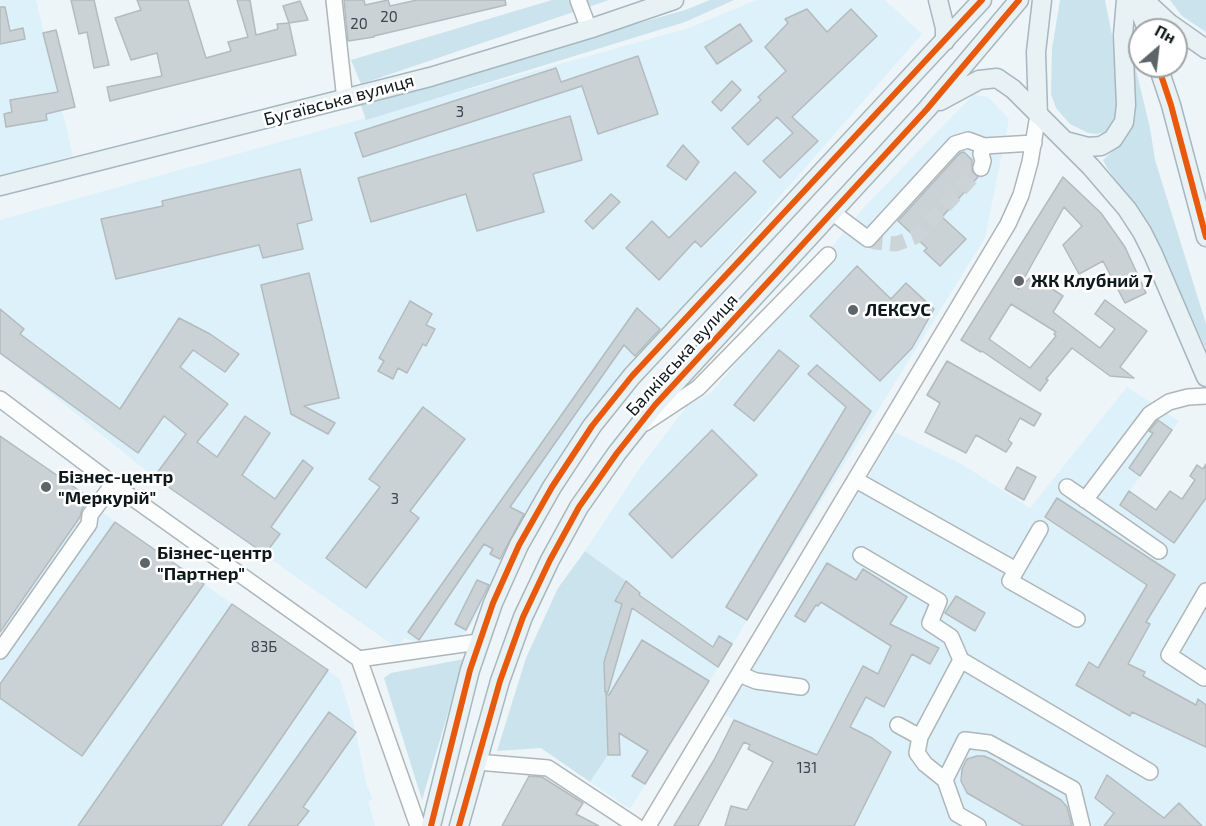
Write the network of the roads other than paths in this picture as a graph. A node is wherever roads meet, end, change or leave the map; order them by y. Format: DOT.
graph roads {
  1 [pos="334,0"];
  2 [pos="578,0"];
  3 [pos="674,0"];
  4 [pos="938,0"];
  5 [pos="982,0"];
  6 [pos="1019,0"];
  7 [pos="1042,0"];
  8 [pos="1126,0"];
  9 [pos="1136,0"];
  10 [pos="1144,0"];
  11 [pos="1143,18"];
  12 [pos="589,29"];
  13 [pos="945,41"];
  14 [pos="1206,49"];
  15 [pos="1162,78"];
  16 [pos="345,100"];
  17 [pos="927,109"];
  18 [pos="1038,116"];
  19 [pos="1064,141"];
  20 [pos="1034,143"];
  21 [pos="984,146"];
  22 [pos="981,168"];
  23 [pos="0,186"];
  24 [pos="832,212"];
  25 [pos="1206,237"];
  26 [pos="828,255"];
  27 [pos="1206,377"];
  28 [pos="1206,396"];
  29 [pos="0,399"];
  30 [pos="637,428"];
  31 [pos="856,480"];
  32 [pos="117,487"];
  33 [pos="1067,487"];
  34 [pos="1085,500"];
  35 [pos="1040,530"];
  36 [pos="1159,551"];
  37 [pos="861,555"];
  38 [pos="1016,570"];
  39 [pos="1206,591"];
  40 [pos="1077,619"];
  41 [pos="478,642"];
  42 [pos="0,651"];
  43 [pos="359,658"];
  44 [pos="961,660"];
  45 [pos="740,674"];
  46 [pos="1204,678"];
  47 [pos="801,687"];
  48 [pos="898,725"];
  49 [pos="920,737"];
  50 [pos="477,762"];
  51 [pos="1150,772"];
  52 [pos="945,780"];
  53 [pos="953,820"];
  54 [pos="418,826"];
  55 [pos="431,826"];
  56 [pos="459,826"];
  57 [pos="636,826"];
  58 [pos="648,826"];
  59 [pos="978,826"];
  60 [pos="1082,826"];
  1 -- 16 [label="street"];
  2 -- 12 [label="street"];
  3 -- 12 [label="main road, Бугаївська вулиця"];
  4 -- 13 [label="main road"];
  5 -- 13 [label="main road, Балківська вулиця"];
  6 -- 17 [label="main road, Балківська вулиця"];
  7 -- 18 [label="main road"];
  8 -- 19 [label="main road"];
  9 -- 11 [label="main road"];
  10 -- 14 [label="main road"];
  12 -- 16 [label="main road, Бугаївська вулиця"];
  13 -- 41 [label="main road, Балківська вулиця"];
  15 -- 25 [label="main road"];
  16 -- 23 [label="main road, Бугаївська вулиця"];
  17 -- 18 [label="main road"];
  17 -- 24 [label="main road, Балківська вулиця"];
  18 -- 19 [label="main road"];
  18 -- 20 [label="street"];
  19 -- 27 [label="main road"];
  20 -- 21 [label="street"];
  20 -- 31 [label="street"];
  21 -- 22 [label="street"];
  21 -- 24 [label="street"];
  24 -- 30 [label="main road, Балківська вулиця"];
  26 -- 30 [label="street"];
  28 -- 34 [label="street"];
  29 -- 32 [label="street"];
  30 -- 50 [label="main road, Балківська вулиця"];
  31 -- 38 [label="street"];
  31 -- 45 [label="street"];
  32 -- 42 [label="street"];
  32 -- 43 [label="street"];
  33 -- 34 [label="street"];
  34 -- 36 [label="street"];
  35 -- 38 [label="street"];
  37 -- 44 [label="street"];
  38 -- 40 [label="street"];
  39 -- 46 [label="street"];
  41 -- 43 [label="street"];
  41 -- 55 [label="main road, Балківська вулиця"];
  43 -- 54 [label="street"];
  44 -- 49 [label="street"];
  44 -- 51 [label="street"];
  45 -- 47 [label="street"];
  45 -- 58 [label="street"];
  48 -- 49 [label="street"];
  49 -- 52 [label="street"];
  50 -- 56 [label="main road, Балківська вулиця"];
  50 -- 57 [label="street"];
  52 -- 53 [label="street"];
  52 -- 60 [label="street"];
  53 -- 59 [label="street"];
}
